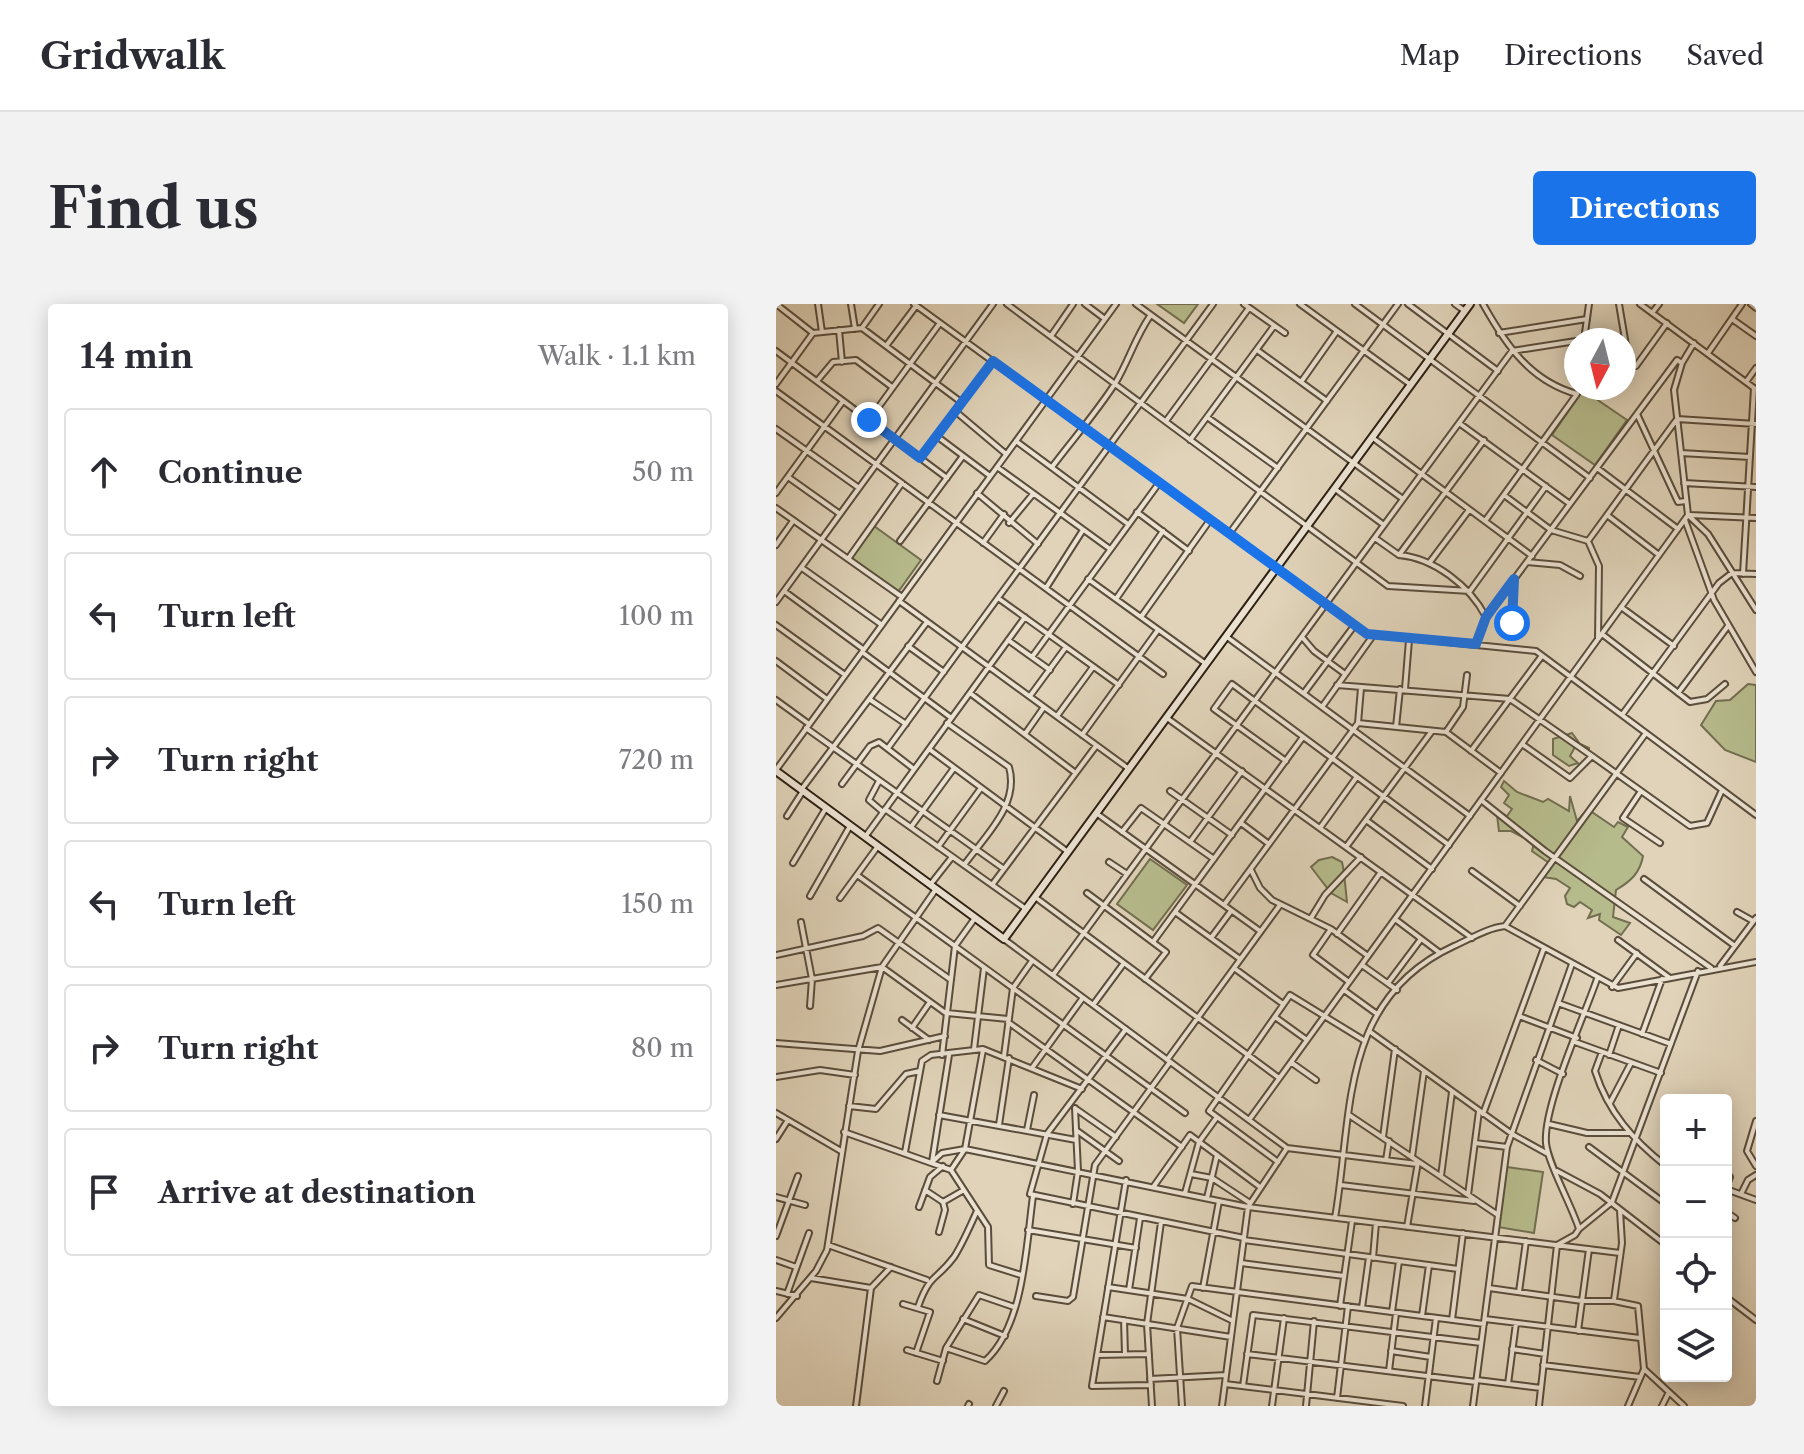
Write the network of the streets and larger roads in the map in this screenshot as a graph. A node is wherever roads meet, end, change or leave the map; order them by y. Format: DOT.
graph roads {
  1 [pos="776,304"];
  2 [pos="818,304"];
  3 [pos="851,304"];
  4 [pos="879,304"];
  5 [pos="993,304"];
  6 [pos="1007,304"];
  7 [pos="1073,304"];
  8 [pos="1085,304"];
  9 [pos="1116,304"];
  10 [pos="1136,304"];
  11 [pos="1213,304"];
  12 [pos="1244,304"];
  13 [pos="1300,304"];
  14 [pos="1318,304"];
  15 [pos="1355,304"];
  16 [pos="1398,304"];
  17 [pos="1408,304"];
  18 [pos="1455,304"];
  19 [pos="1470,304"];
  20 [pos="1483,304"];
  21 [pos="1589,304"];
  22 [pos="1619,304"];
  23 [pos="1640,304"];
  24 [pos="1659,304"];
  25 [pos="1742,304"];
  26 [pos="1751,304"];
  27 [pos="915,305"];
  28 [pos="1249,308"];
  29 [pos="1756,308"];
  30 [pos="1465,311"];
  31 [pos="1312,313"];
  32 [pos="1652,313"];
  33 [pos="1151,315"];
  34 [pos="1105,319"];
  35 [pos="1587,319"];
  36 [pos="1732,319"];
  37 [pos="940,323"];
  38 [pos="1667,323"];
  39 [pos="1383,325"];
  40 [pos="1274,326"];
  41 [pos="862,328"];
  42 [pos="1586,328"];
  43 [pos="1622,328"];
  44 [pos="855,329"];
  45 [pos="839,330"];
  46 [pos="1337,331"];
  47 [pos="822,332"];
  48 [pos="813,333"];
  49 [pos="1285,333"];
  50 [pos="1499,333"];
  51 [pos="1448,334"];
  52 [pos="1051,336"];
  53 [pos="1756,336"];
  54 [pos="1186,341"];
  55 [pos="966,342"];
  56 [pos="1564,343"];
  57 [pos="1694,343"];
  58 [pos="886,346"];
  59 [pos="1257,350"];
  60 [pos="1364,350"];
  61 [pos="776,351"];
  62 [pos="1512,351"];
  63 [pos="1708,353"];
  64 [pos="1078,356"];
  65 [pos="1212,359"];
  66 [pos="1430,360"];
  67 [pos="993,361"];
  68 [pos="842,362"];
  69 [pos="792,363"];
  70 [pos="909,363"];
  71 [pos="1682,363"];
  72 [pos="1636,366"];
  73 [pos="1756,368"];
  74 [pos="1498,371"];
  75 [pos="1236,377"];
  76 [pos="817,381"];
  77 [pos="1301,382"];
  78 [pos="1746,382"];
  79 [pos="936,383"];
  80 [pos="776,384"];
  81 [pos="1115,384"];
  82 [pos="1411,385"];
  83 [pos="892,387"];
  84 [pos="1755,388"];
  85 [pos="776,391"];
  86 [pos="1479,396"];
  87 [pos="1046,400"];
  88 [pos="843,401"];
  89 [pos="1327,401"];
  90 [pos="961,402"];
  91 [pos="1141,403"];
  92 [pos="955,411"];
  93 [pos="1637,414"];
  94 [pos="1207,417"];
  95 [pos="1677,419"];
  96 [pos="869,420"];
  97 [pos="1166,421"];
  98 [pos="1459,423"];
  99 [pos="1754,424"];
  100 [pos="824,427"];
  101 [pos="1082,427"];
  102 [pos="1307,428"];
  103 [pos="776,429"];
  104 [pos="937,436"];
  105 [pos="1372,438"];
  106 [pos="895,439"];
  107 [pos="1190,440"];
  108 [pos="1484,440"];
  109 [pos="1016,441"];
  110 [pos="1542,443"];
  111 [pos="1109,447"];
  112 [pos="1654,450"];
  113 [pos="807,451"];
  114 [pos="1681,453"];
  115 [pos="1006,454"];
  116 [pos="963,456"];
  117 [pos="1750,457"];
  118 [pos="920,458"];
  119 [pos="1354,463"];
  120 [pos="876,465"];
  121 [pos="997,467"];
  122 [pos="1052,467"];
  123 [pos="1278,468"];
  124 [pos="1597,468"];
  125 [pos="1523,469"];
  126 [pos="1421,474"];
  127 [pos="990,476"];
  128 [pos="788,477"];
  129 [pos="947,478"];
  130 [pos="1590,478"];
  131 [pos="902,483"];
  132 [pos="1159,483"];
  133 [pos="1684,483"];
  134 [pos="1546,486"];
  135 [pos="1748,487"];
  136 [pos="1756,487"];
  137 [pos="859,488"];
  138 [pos="1079,488"];
  139 [pos="1626,488"];
  140 [pos="1335,489"];
  141 [pos="1260,492"];
  142 [pos="1445,492"];
  143 [pos="776,493"];
  144 [pos="977,493"];
  145 [pos="1033,493"];
  146 [pos="1504,495"];
  147 [pos="1403,499"];
  148 [pos="1686,501"];
  149 [pos="928,503"];
  150 [pos="1570,504"];
  151 [pos="776,508"];
  152 [pos="1469,510"];
  153 [pos="1137,512"];
  154 [pos="1527,512"];
  155 [pos="1060,513"];
  156 [pos="840,514"];
  157 [pos="1004,514"];
  158 [pos="1607,515"];
  159 [pos="1688,515"];
  160 [pos="1747,518"];
  161 [pos="1756,518"];
  162 [pos="794,520"];
  163 [pos="1210,520"];
  164 [pos="1685,520"];
  165 [pos="1485,521"];
  166 [pos="956,523"];
  167 [pos="1009,523"];
  168 [pos="1128,524"];
  169 [pos="1384,525"];
  170 [pos="1307,526"];
  171 [pos="1678,529"];
  172 [pos="1083,530"];
  173 [pos="1551,530"];
  174 [pos="1163,531"];
  175 [pos="1229,534"];
  176 [pos="1375,538"];
  177 [pos="1508,538"];
  178 [pos="821,540"];
  179 [pos="900,541"];
  180 [pos="1588,541"];
  181 [pos="983,543"];
  182 [pos="1038,544"];
  183 [pos="776,545"];
  184 [pos="1110,549"];
  185 [pos="1189,551"];
  186 [pos="1399,555"];
  187 [pos="1659,555"];
  188 [pos="1532,556"];
  189 [pos="848,559"];
  190 [pos="1527,562"];
  191 [pos="1356,563"];
  192 [pos="1430,563"];
  193 [pos="802,567"];
  194 [pos="1019,569"];
  195 [pos="1276,569"];
  196 [pos="1732,573"];
  197 [pos="1743,574"];
  198 [pos="1756,574"];
  199 [pos="1580,576"];
  200 [pos="1088,579"];
  201 [pos="1514,579"];
  202 [pos="1046,589"];
  203 [pos="784,591"];
  204 [pos="1470,591"];
  205 [pos="1711,592"];
  206 [pos="998,598"];
  207 [pos="900,599"];
  208 [pos="1116,599"];
  209 [pos="776,602"];
  210 [pos="1069,605"];
  211 [pos="1325,606"];
  212 [pos="1621,607"];
  213 [pos="1756,610"];
  214 [pos="1025,617"];
  215 [pos="1141,617"];
  216 [pos="1486,617"];
  217 [pos="927,621"];
  218 [pos="1512,623"];
  219 [pos="776,625"];
  220 [pos="882,625"];
  221 [pos="1354,626"];
  222 [pos="1728,626"];
  223 [pos="1159,630"];
  224 [pos="1048,634"];
  225 [pos="1602,634"];
  226 [pos="1227,636"];
  227 [pos="1302,636"];
  228 [pos="1372,637"];
  229 [pos="1008,640"];
  230 [pos="1409,640"];
  231 [pos="1598,640"];
  232 [pos="1476,644"];
  233 [pos="908,646"];
  234 [pos="1674,646"];
  235 [pos="962,647"];
  236 [pos="1066,647"];
  237 [pos="863,651"];
  238 [pos="1542,656"];
  239 [pos="1032,657"];
  240 [pos="1139,657"];
  241 [pos="776,661"];
  242 [pos="1328,662"];
  243 [pos="1206,664"];
  244 [pos="1093,666"];
  245 [pos="989,667"];
  246 [pos="1050,670"];
  247 [pos="889,672"];
  248 [pos="944,672"];
  249 [pos="1276,672"];
  250 [pos="1756,672"];
  251 [pos="1163,674"];
  252 [pos="1345,674"];
  253 [pos="1652,674"];
  254 [pos="845,675"];
  255 [pos="1467,675"];
  256 [pos="1571,677"];
  257 [pos="1725,684"];
  258 [pos="1119,685"];
  259 [pos="1337,685"];
  260 [pos="1361,687"];
  261 [pos="1403,690"];
  262 [pos="970,693"];
  263 [pos="1304,693"];
  264 [pos="1678,693"];
  265 [pos="1465,694"];
  266 [pos="1030,696"];
  267 [pos="925,698"];
  268 [pos="827,699"];
  269 [pos="869,699"];
  270 [pos="1510,699"];
  271 [pos="1255,701"];
  272 [pos="777,703"];
  273 [pos="1044,707"];
  274 [pos="1322,707"];
  275 [pos="1622,715"];
  276 [pos="1057,716"];
  277 [pos="1167,718"];
  278 [pos="1541,718"];
  279 [pos="949,720"];
  280 [pos="1358,723"];
  281 [pos="906,724"];
  282 [pos="808,726"];
  283 [pos="1236,726"];
  284 [pos="1396,727"];
  285 [pos="1353,730"];
  286 [pos="1432,731"];
  287 [pos="1446,732"];
  288 [pos="1646,733"];
  289 [pos="1025,734"];
  290 [pos="1082,735"];
  291 [pos="1303,737"];
  292 [pos="1522,744"];
  293 [pos="1096,745"];
  294 [pos="833,747"];
  295 [pos="888,748"];
  296 [pos="929,749"];
  297 [pos="1471,751"];
  298 [pos="1217,752"];
  299 [pos="1592,756"];
  300 [pos="1332,758"];
  301 [pos="1286,761"];
  302 [pos="857,766"];
  303 [pos="954,768"];
  304 [pos="1405,768"];
  305 [pos="914,769"];
  306 [pos="1129,769"];
  307 [pos="776,770"];
  308 [pos="1074,771"];
  309 [pos="1242,771"];
  310 [pos="1501,773"];
  311 [pos="1616,773"];
  312 [pos="1357,777"];
  313 [pos="879,781"];
  314 [pos="842,784"];
  315 [pos="981,788"];
  316 [pos="1266,788"];
  317 [pos="802,790"];
  318 [pos="1722,790"];
  319 [pos="1170,791"];
  320 [pos="1641,791"];
  321 [pos="897,792"];
  322 [pos="1383,797"];
  323 [pos="1182,799"];
  324 [pos="1481,800"];
  325 [pos="1007,807"];
  326 [pos="826,808"];
  327 [pos="1295,809"];
  328 [pos="884,811"];
  329 [pos="923,811"];
  330 [pos="1096,813"];
  331 [pos="1756,815"];
  332 [pos="787,816"];
  333 [pos="1470,816"];
  334 [pos="1208,818"];
  335 [pos="1366,820"];
  336 [pos="1165,823"];
  337 [pos="1241,823"];
  338 [pos="850,826"];
  339 [pos="911,827"];
  340 [pos="1034,828"];
  341 [pos="1320,828"];
  342 [pos="950,830"];
  343 [pos="1122,832"];
  344 [pos="1232,835"];
  345 [pos="865,837"];
  346 [pos="1190,842"];
  347 [pos="1660,843"];
  348 [pos="1269,844"];
  349 [pos="1449,845"];
  350 [pos="878,846"];
  351 [pos="938,847"];
  352 [pos="1346,847"];
  353 [pos="976,848"];
  354 [pos="1146,849"];
  355 [pos="1068,852"];
  356 [pos="952,857"];
  357 [pos="1361,857"];
  358 [pos="1554,857"];
  359 [pos="1214,859"];
  360 [pos="1109,862"];
  361 [pos="793,863"];
  362 [pos="964,865"];
  363 [pos="1004,869"];
  364 [pos="1250,869"];
  365 [pos="1432,869"];
  366 [pos="1472,871"];
  367 [pos="1381,872"];
  368 [pos="1127,874"];
  369 [pos="857,875"];
  370 [pos="1644,879"];
  371 [pos="1195,884"];
  372 [pos="992,885"];
  373 [pos="933,887"];
  374 [pos="1087,893"];
  375 [pos="1413,895"];
  376 [pos="810,896"];
  377 [pos="1035,897"];
  378 [pos="840,898"];
  379 [pos="1224,905"];
  380 [pos="1280,905"];
  381 [pos="1103,906"];
  382 [pos="1520,906"];
  383 [pos="1026,909"];
  384 [pos="1231,910"];
  385 [pos="1175,912"];
  386 [pos="1737,912"];
  387 [pos="915,917"];
  388 [pos="975,918"];
  389 [pos="1311,918"];
  390 [pos="1395,919"];
  391 [pos="1755,920"];
  392 [pos="801,922"];
  393 [pos="1505,926"];
  394 [pos="1331,929"];
  395 [pos="1260,931"];
  396 [pos="1084,933"];
  397 [pos="1337,934"];
  398 [pos="1211,938"];
  399 [pos="1472,938"];
  400 [pos="1004,939"];
  401 [pos="1421,939"];
  402 [pos="1618,940"];
  403 [pos="898,941"];
  404 [pos="1153,942"];
  405 [pos="955,946"];
  406 [pos="1735,946"];
  407 [pos="1544,948"];
  408 [pos="806,950"];
  409 [pos="1440,953"];
  410 [pos="1637,953"];
  411 [pos="776,955"];
  412 [pos="1368,956"];
  413 [pos="1240,959"];
  414 [pos="1033,960"];
  415 [pos="1756,962"];
  416 [pos="1124,963"];
  417 [pos="1572,964"];
  418 [pos="1362,965"];
  419 [pos="1720,966"];
  420 [pos="882,967"];
  421 [pos="984,967"];
  422 [pos="1234,968"];
  423 [pos="1711,968"];
  424 [pos="1698,971"];
  425 [pos="1053,975"];
  426 [pos="1670,978"];
  427 [pos="812,979"];
  428 [pos="1145,979"];
  429 [pos="1597,979"];
  430 [pos="1662,979"];
  431 [pos="951,980"];
  432 [pos="1349,982"];
  433 [pos="1388,983"];
  434 [pos="776,985"];
  435 [pos="1612,987"];
  436 [pos="1013,988"];
  437 [pos="1344,990"];
  438 [pos="1397,990"];
  439 [pos="1083,998"];
  440 [pos="930,1002"];
  441 [pos="1558,1003"];
  442 [pos="1093,1005"];
  443 [pos="1284,1005"];
  444 [pos="810,1006"];
  445 [pos="947,1013"];
  446 [pos="1585,1013"];
  447 [pos="1377,1014"];
  448 [pos="979,1016"];
  449 [pos="1519,1016"];
  450 [pos="1275,1017"];
  451 [pos="1324,1017"];
  452 [pos="1197,1018"];
  453 [pos="902,1020"];
  454 [pos="1008,1020"];
  455 [pos="1063,1025"];
  456 [pos="1619,1025"];
  457 [pos="1549,1027"];
  458 [pos="912,1028"];
  459 [pos="1126,1029"];
  460 [pos="1369,1031"];
  461 [pos="1642,1034"];
  462 [pos="945,1036"];
  463 [pos="929,1040"];
  464 [pos="1307,1040"];
  465 [pos="1576,1040"];
  466 [pos="1365,1041"];
  467 [pos="776,1043"];
  468 [pos="1671,1044"];
  469 [pos="974,1049"];
  470 [pos="983,1049"];
  471 [pos="1395,1049"];
  472 [pos="1046,1050"];
  473 [pos="858,1051"];
  474 [pos="1602,1052"];
  475 [pos="942,1055"];
  476 [pos="949,1055"];
  477 [pos="1248,1055"];
  478 [pos="1609,1055"];
  479 [pos="1106,1056"];
  480 [pos="1006,1057"];
  481 [pos="1536,1060"];
  482 [pos="1168,1061"];
  483 [pos="1291,1062"];
  484 [pos="1632,1063"];
  485 [pos="1032,1068"];
  486 [pos="920,1071"];
  487 [pos="1424,1071"];
  488 [pos="1661,1073"];
  489 [pos="1563,1074"];
  490 [pos="855,1075"];
  491 [pos="776,1077"];
  492 [pos="1279,1078"];
  493 [pos="1089,1080"];
  494 [pos="1316,1080"];
  495 [pos="1082,1089"];
  496 [pos="1151,1089"];
  497 [pos="1452,1091"];
  498 [pos="1034,1095"];
  499 [pos="1218,1098"];
  500 [pos="1610,1103"];
  501 [pos="849,1106"];
  502 [pos="1073,1106"];
  503 [pos="1481,1112"];
  504 [pos="776,1113"];
  505 [pos="1133,1113"];
  506 [pos="1185,1113"];
  507 [pos="939,1115"];
  508 [pos="1349,1115"];
  509 [pos="1217,1117"];
  510 [pos="971,1119"];
  511 [pos="788,1120"];
  512 [pos="1249,1120"];
  513 [pos="1756,1121"];
  514 [pos="1549,1124"];
  515 [pos="999,1125"];
  516 [pos="1027,1130"];
  517 [pos="1076,1130"];
  518 [pos="844,1132"];
  519 [pos="1628,1133"];
  520 [pos="1047,1134"];
  521 [pos="1512,1134"];
  522 [pos="1116,1137"];
  523 [pos="1383,1137"];
  524 [pos="776,1139"];
  525 [pos="1076,1140"];
  526 [pos="1389,1141"];
  527 [pos="1199,1142"];
  528 [pos="1475,1143"];
  529 [pos="1636,1143"];
  530 [pos="1182,1147"];
  531 [pos="1507,1147"];
  532 [pos="1589,1147"];
  533 [pos="1287,1148"];
  534 [pos="965,1149"];
  535 [pos="841,1151"];
  536 [pos="1105,1151"];
  537 [pos="905,1152"];
  538 [pos="1342,1154"];
  539 [pos="1217,1155"];
  540 [pos="1549,1155"];
  541 [pos="1412,1157"];
  542 [pos="1386,1160"];
  543 [pos="1119,1161"];
  544 [pos="1660,1161"];
  545 [pos="932,1162"];
  546 [pos="1278,1162"];
  547 [pos="1036,1163"];
  548 [pos="1418,1163"];
  549 [pos="943,1166"];
  550 [pos="1756,1166"];
  551 [pos="951,1170"];
  552 [pos="1078,1171"];
  553 [pos="1557,1171"];
  554 [pos="1624,1173"];
  555 [pos="1094,1174"];
  556 [pos="1191,1174"];
  557 [pos="1756,1175"];
  558 [pos="798,1176"];
  559 [pos="1441,1176"];
  560 [pos="1212,1178"];
  561 [pos="1126,1180"];
  562 [pos="1341,1185"];
  563 [pos="1154,1186"];
  564 [pos="1261,1188"];
  565 [pos="925,1190"];
  566 [pos="964,1190"];
  567 [pos="1732,1191"];
  568 [pos="1185,1193"];
  569 [pos="1412,1193"];
  570 [pos="1741,1194"];
  571 [pos="1468,1195"];
  572 [pos="1033,1196"];
  573 [pos="776,1197"];
  574 [pos="1207,1198"];
  575 [pos="1660,1200"];
  576 [pos="1756,1200"];
  577 [pos="789,1201"];
  578 [pos="1219,1201"];
  579 [pos="1477,1201"];
  580 [pos="943,1202"];
  581 [pos="1612,1202"];
  582 [pos="1073,1204"];
  583 [pos="805,1205"];
  584 [pos="1249,1205"];
  585 [pos="919,1207"];
  586 [pos="1089,1207"];
  587 [pos="977,1211"];
  588 [pos="1620,1211"];
  589 [pos="1120,1214"];
  590 [pos="1498,1215"];
  591 [pos="1732,1216"];
  592 [pos="1140,1218"];
  593 [pos="1335,1218"];
  594 [pos="1735,1218"];
  595 [pos="1352,1220"];
  596 [pos="1161,1222"];
  597 [pos="1376,1223"];
  598 [pos="1407,1227"];
  599 [pos="1579,1229"];
  600 [pos="1028,1230"];
  601 [pos="777,1232"];
  602 [pos="939,1232"];
  603 [pos="1213,1232"];
  604 [pos="809,1233"];
  605 [pos="1463,1233"];
  606 [pos="1495,1237"];
  607 [pos="1084,1239"];
  608 [pos="1244,1239"];
  609 [pos="1526,1241"];
  610 [pos="1660,1241"];
  611 [pos="1115,1244"];
  612 [pos="828,1245"];
  613 [pos="1557,1245"];
  614 [pos="1136,1248"];
  615 [pos="1589,1249"];
  616 [pos="1620,1253"];
  617 [pos="1347,1254"];
  618 [pos="1371,1257"];
  619 [pos="776,1260"];
  620 [pos="1399,1261"];
  621 [pos="1241,1263"];
  622 [pos="1429,1265"];
  623 [pos="797,1267"];
  624 [pos="891,1267"];
  625 [pos="1458,1269"];
  626 [pos="1021,1275"];
  627 [pos="1344,1276"];
  628 [pos="811,1278"];
  629 [pos="927,1280"];
  630 [pos="1108,1287"];
  631 [pos="871,1288"];
  632 [pos="1203,1288"];
  633 [pos="1489,1288"];
  634 [pos="1129,1290"];
  635 [pos="776,1291"];
  636 [pos="1237,1292"];
  637 [pos="1519,1292"];
  638 [pos="1152,1293"];
  639 [pos="787,1294"];
  640 [pos="797,1296"];
  641 [pos="1036,1296"];
  642 [pos="1551,1296"];
  643 [pos="1188,1299"];
  644 [pos="1582,1301"];
  645 [pos="1614,1301"];
  646 [pos="1732,1302"];
  647 [pos="903,1304"];
  648 [pos="1340,1306"];
  649 [pos="1348,1306"];
  650 [pos="918,1307"];
  651 [pos="1014,1307"];
  652 [pos="1362,1308"];
  653 [pos="1394,1312"];
  654 [pos="1422,1316"];
  655 [pos="1103,1317"];
  656 [pos="776,1318"];
  657 [pos="1284,1318"];
  658 [pos="1436,1318"];
  659 [pos="963,1319"];
  660 [pos="1124,1320"];
  661 [pos="1452,1320"];
  662 [pos="1756,1320"];
  663 [pos="1233,1321"];
  664 [pos="1314,1321"];
  665 [pos="1484,1322"];
  666 [pos="1516,1323"];
  667 [pos="1147,1324"];
  668 [pos="1346,1325"];
  669 [pos="1548,1327"];
  670 [pos="1177,1328"];
  671 [pos="1578,1331"];
  672 [pos="1393,1332"];
  673 [pos="1005,1336"];
  674 [pos="1231,1337"];
  675 [pos="1433,1337"];
  676 [pos="1640,1338"];
  677 [pos="1481,1343"];
  678 [pos="946,1348"];
  679 [pos="1512,1349"];
  680 [pos="907,1350"];
  681 [pos="1391,1351"];
  682 [pos="916,1353"];
  683 [pos="1149,1354"];
  684 [pos="1247,1354"];
  685 [pos="1545,1354"];
  686 [pos="1097,1355"];
  687 [pos="1125,1355"];
  688 [pos="1431,1357"];
  689 [pos="1279,1358"];
  690 [pos="943,1361"];
  691 [pos="1310,1362"];
  692 [pos="1543,1365"];
  693 [pos="1341,1366"];
  694 [pos="1644,1369"];
  695 [pos="1389,1371"];
  696 [pos="1180,1375"];
  697 [pos="1226,1375"];
  698 [pos="1429,1376"];
  699 [pos="1640,1377"];
  700 [pos="937,1381"];
  701 [pos="1476,1381"];
  702 [pos="1150,1382"];
  703 [pos="1225,1384"];
  704 [pos="1508,1384"];
  705 [pos="1243,1386"];
  706 [pos="1541,1388"];
  707 [pos="1274,1390"];
  708 [pos="1004,1391"];
  709 [pos="1669,1392"];
  710 [pos="1308,1394"];
  711 [pos="1339,1398"];
  712 [pos="856,1406"];
  713 [pos="996,1406"];
  714 [pos="1152,1406"];
  715 [pos="1182,1406"];
  716 [pos="1222,1406"];
  717 [pos="1272,1406"];
  718 [pos="1306,1406"];
  719 [pos="1341,1406"];
  720 [pos="1403,1406"];
  721 [pos="1425,1406"];
  722 [pos="1473,1406"];
  723 [pos="1539,1406"];
  724 [pos="1628,1406"];
  725 [pos="1662,1406"];
  726 [pos="1684,1406"];
  1 -- 48 [label="street"];
  2 -- 47 [label="street"];
  3 -- 44 [label="street"];
  4 -- 41 [label="street"];
  5 -- 55 [label="street"];
  6 -- 52 [label="street"];
  7 -- 52 [label="street"];
  8 -- 34 [label="street"];
  9 -- 34 [label="street"];
  10 -- 33 [label="street"];
  11 -- 54 [label="street"];
  12 -- 28 [label="street"];
  13 -- 31 [label="street"];
  14 -- 31 [label="street"];
  15 -- 39 [label="street"];
  16 -- 39 [label="street"];
  17 -- 51 [label="street"];
  18 -- 30 [label="street"];
  19 -- 30 [label="street"];
  20 -- 50 [label="street"];
  21 -- 35 [label="street"];
  22 -- 43 [label="street"];
  23 -- 32 [label="street"];
  24 -- 32 [label="street"];
  25 -- 36 [label="street"];
  26 -- 29 [label="street"];
  27 -- 37 [label="street"];
  27 -- 58 [label="street"];
  28 -- 40 [label="street"];
  28 -- 65 [label="street"];
  30 -- 51 [label="street"];
  31 -- 46 [label="street"];
  32 -- 38 [label="street"];
  33 -- 54 [label="street"];
  33 -- 81 [label="street"];
  34 -- 64 [label="street"];
  35 -- 42 [label="street"];
  35 -- 50 [label="street"];
  36 -- 53 [label="street"];
  36 -- 63 [label="street"];
  37 -- 55 [label="street"];
  37 -- 70 [label="street"];
  38 -- 57 [label="street"];
  38 -- 72 [label="street"];
  39 -- 60 [label="street"];
  39 -- 66 [label="street"];
  40 -- 49 [label="street"];
  40 -- 59 [label="street"];
  41 -- 44 [label="street"];
  41 -- 58 [label="street"];
  44 -- 45 [label="street"];
  45 -- 47 [label="street"];
  45 -- 68 [label="street"];
  46 -- 60 [label="street"];
  46 -- 77 [label="street"];
  47 -- 48 [label="street"];
  48 -- 69 [label="street"];
  50 -- 62 [label="street"];
  51 -- 66 [label="street"];
  51 -- 74 [label="street"];
  52 -- 64 [label="street"];
  54 -- 65 [label="street"];
  54 -- 91 [label="street"];
  55 -- 67 [label="street"];
  55 -- 79 [label="street"];
  56 -- 62 [label="street"];
  57 -- 63 [label="street"];
  57 -- 71 [label="street"];
  58 -- 70 [label="street"];
  59 -- 75 [label="street"];
  59 -- 77 [label="street"];
  60 -- 82 [label="street"];
  60 -- 89 [label="street"];
  61 -- 69 [label="street"];
  62 -- 74 [label="street"];
  62 -- 110 [label="street"];
  63 -- 78 [label="street"];
  64 -- 81 [label="street"];
  64 -- 87 [label="street"];
  65 -- 75 [label="street"];
  65 -- 97 [label="street"];
  66 -- 82 [label="street"];
  66 -- 86 [label="street"];
  67 -- 87 [label="street"];
  67 -- 90 [label="street"];
  68 -- 76 [label="street"];
  68 -- 83 [label="street"];
  69 -- 76 [label="street"];
  69 -- 80 [label="street"];
  70 -- 79 [label="street"];
  70 -- 83 [label="street"];
  71 -- 93 [label="street"];
  71 -- 95 [label="street"];
  73 -- 78 [label="street"];
  74 -- 86 [label="street"];
  75 -- 94 [label="street"];
  75 -- 102 [label="street"];
  76 -- 88 [label="street"];
  77 -- 89 [label="street"];
  78 -- 84 [label="street"];
  79 -- 90 [label="street"];
  79 -- 106 [label="street"];
  81 -- 91 [label="street"];
  81 -- 101 [label="street"];
  82 -- 105 [label="street"];
  83 -- 96 [label="street"];
  84 -- 99 [label="street"];
  85 -- 100 [label="street"];
  86 -- 98 [label="street"];
  86 -- 110 [label="street"];
  87 -- 101 [label="street"];
  87 -- 109 [label="street"];
  88 -- 96 [label="street"];
  88 -- 100 [label="street"];
  89 -- 102 [label="street"];
  90 -- 92 [label="street"];
  91 -- 97 [label="street"];
  91 -- 111 [label="street"];
  92 -- 104 [label="street"];
  92 -- 115 [label="street"];
  93 -- 112 [label="street"];
  93 -- 124 [label="street"];
  94 -- 107 [label="street"];
  94 -- 123 [label="street"];
  95 -- 99 [label="street"];
  95 -- 112 [label="street"];
  95 -- 114 [label="street"];
  96 -- 106 [label="street"];
  97 -- 107 [label="street"];
  98 -- 108 [label="street"];
  98 -- 126 [label="street"];
  99 -- 117 [label="street"];
  100 -- 113 [label="street"];
  100 -- 120 [label="street"];
  101 -- 111 [label="street"];
  101 -- 122 [label="street"];
  102 -- 119 [label="street"];
  102 -- 123 [label="street"];
  103 -- 113 [label="street"];
  104 -- 116 [label="street"];
  104 -- 118 [label="street"];
  105 -- 119 [label="street"];
  105 -- 126 [label="street"];
  106 -- 118 [label="street"];
  106 -- 120 [label="street"];
  107 -- 141 [label="street"];
  108 -- 125 [label="street"];
  108 -- 142 [label="street"];
  109 -- 115 [label="street"];
  109 -- 122 [label="street"];
  110 -- 125 [label="street"];
  110 -- 130 [label="street"];
  111 -- 132 [label="street"];
  111 -- 138 [label="street"];
  112 -- 139 [label="street"];
  112 -- 148 [label="street"];
  113 -- 128 [label="street"];
  113 -- 137 [label="street"];
  114 -- 117 [label="street"];
  114 -- 133 [label="street"];
  115 -- 121 [label="street"];
  116 -- 127 [label="street"];
  116 -- 129 [label="street"];
  117 -- 135 [label="street"];
  118 -- 129 [label="street"];
  119 -- 140 [label="street"];
  119 -- 147 [label="street"];
  120 -- 131 [label="street"];
  120 -- 137 [label="street"];
  121 -- 127 [label="street"];
  121 -- 145 [label="street"];
  122 -- 138 [label="street"];
  123 -- 141 [label="street"];
  124 -- 130 [label="street"];
  124 -- 139 [label="street"];
  125 -- 134 [label="street"];
  125 -- 146 [label="street"];
  126 -- 142 [label="street"];
  126 -- 147 [label="street"];
  127 -- 144 [label="street"];
  128 -- 143 [label="street"];
  128 -- 156 [label="street"];
  129 -- 149 [label="street"];
  130 -- 150 [label="street"];
  131 -- 149 [label="street"];
  131 -- 189 [label="street"];
  132 -- 153 [label="street"];
  132 -- 163 [label="street"];
  133 -- 135 [label="street"];
  133 -- 148 [label="street"];
  134 -- 150 [label="street"];
  134 -- 154 [label="street"];
  135 -- 136 [label="street"];
  135 -- 160 [label="street"];
  137 -- 156 [label="street"];
  138 -- 155 [label="street"];
  138 -- 168 [label="street"];
  139 -- 158 [label="street"];
  139 -- 171 [label="street"];
  140 -- 169 [label="street"];
  140 -- 170 [label="street"];
  141 -- 170 [label="street"];
  141 -- 175 [label="street"];
  142 -- 152 [label="street"];
  142 -- 186 [label="street"];
  144 -- 157 [label="street"];
  144 -- 166 [label="street"];
  145 -- 155 [label="street"];
  145 -- 167 [label="street"];
  146 -- 154 [label="street"];
  146 -- 165 [label="street"];
  147 -- 169 [label="street"];
  148 -- 159 [label="street"];
  149 -- 166 [label="street"];
  149 -- 179 [label="street"];
  150 -- 173 [label="street"];
  151 -- 162 [label="street"];
  152 -- 165 [label="street"];
  152 -- 192 [label="street"];
  153 -- 168 [label="street"];
  153 -- 174 [label="street"];
  154 -- 173 [label="street"];
  154 -- 177 [label="street"];
  155 -- 172 [label="street"];
  155 -- 182 [label="street"];
  156 -- 178 [label="street"];
  157 -- 167 [label="street"];
  157 -- 181 [label="street"];
  158 -- 180 [label="street"];
  158 -- 187 [label="street"];
  159 -- 160 [label="street"];
  159 -- 164 [label="street"];
  159 -- 196 [label="street"];
  160 -- 161 [label="street"];
  160 -- 197 [label="street"];
  162 -- 178 [label="street"];
  162 -- 183 [label="street"];
  163 -- 175 [label="street"];
  163 -- 185 [label="street"];
  164 -- 171 [label="street"];
  164 -- 205 [label="street"];
  165 -- 177 [label="street"];
  166 -- 181 [label="street"];
  166 -- 207 [label="street"];
  167 -- 182 [label="street"];
  168 -- 184 [label="street"];
  169 -- 176 [label="street"];
  170 -- 191 [label="street"];
  170 -- 195 [label="street"];
  171 -- 187 [label="street"];
  172 -- 184 [label="street"];
  172 -- 202 [label="street"];
  173 -- 180 [label="street"];
  173 -- 188 [label="street"];
  174 -- 185 [label="street"];
  174 -- 208 [label="street"];
  175 -- 195 [label="street"];
  176 -- 186 [label="street"];
  176 -- 191 [label="street"];
  177 -- 188 [label="street"];
  177 -- 204 [label="street"];
  178 -- 189 [label="street"];
  178 -- 193 [label="street"];
  180 -- 231 [label="street"];
  181 -- 194 [label="street"];
  182 -- 194 [label="street"];
  184 -- 200 [label="street"];
  185 -- 215 [label="street"];
  186 -- 192 [label="street"];
  187 -- 212 [label="street"];
  188 -- 190 [label="street"];
  189 -- 207 [label="street"];
  190 -- 199 [label="street"];
  190 -- 201 [label="street"];
  191 -- 204 [label="street"];
  191 -- 211 [label="street"];
  192 -- 204 [label="street"];
  193 -- 203 [label="street"];
  193 -- 220 [label="street"];
  194 -- 202 [label="street"];
  194 -- 206 [label="street"];
  195 -- 211 [label="street"];
  195 -- 226 [label="street"];
  196 -- 197 [label="street"];
  196 -- 205 [label="street"];
  196 -- 213 [label="street"];
  197 -- 198 [label="street"];
  200 -- 208 [label="street"];
  200 -- 210 [label="street"];
  201 -- 216 [label="street"];
  201 -- 218 [label="street"];
  202 -- 210 [label="street"];
  203 -- 209 [label="street"];
  203 -- 237 [label="street"];
  204 -- 216 [label="street"];
  205 -- 222 [label="street"];
  205 -- 234 [label="street"];
  206 -- 214 [label="street"];
  206 -- 235 [label="street"];
  207 -- 217 [label="street"];
  207 -- 220 [label="street"];
  208 -- 215 [label="street"];
  210 -- 224 [label="street"];
  210 -- 240 [label="street"];
  211 -- 221 [label="street"];
  211 -- 227 [label="street"];
  212 -- 225 [label="street"];
  212 -- 234 [label="street"];
  214 -- 224 [label="street"];
  214 -- 229 [label="street"];
  215 -- 223 [label="street"];
  216 -- 232 [label="street"];
  217 -- 233 [label="street"];
  217 -- 235 [label="street"];
  219 -- 254 [label="street"];
  220 -- 237 [label="street"];
  221 -- 228 [label="street"];
  221 -- 242 [label="street"];
  222 -- 250 [label="street"];
  222 -- 264 [label="street"];
  223 -- 240 [label="street"];
  223 -- 243 [label="street"];
  224 -- 236 [label="street"];
  224 -- 239 [label="street"];
  225 -- 231 [label="street"];
  225 -- 253 [label="street"];
  226 -- 243 [label="street"];
  226 -- 249 [label="street"];
  227 -- 242 [label="street"];
  227 -- 249 [label="street"];
  228 -- 230 [label="street"];
  228 -- 252 [label="street"];
  229 -- 239 [label="street"];
  229 -- 245 [label="street"];
  230 -- 232 [label="street"];
  230 -- 261 [label="street"];
  231 -- 256 [label="street"];
  232 -- 238 [label="street"];
  233 -- 247 [label="street"];
  233 -- 248 [label="street"];
  234 -- 253 [label="street"];
  235 -- 245 [label="street"];
  235 -- 248 [label="street"];
  236 -- 244 [label="street"];
  236 -- 246 [label="street"];
  237 -- 247 [label="street"];
  237 -- 254 [label="street"];
  238 -- 256 [label="street"];
  238 -- 270 [label="street"];
  239 -- 246 [label="street"];
  240 -- 251 [label="street"];
  240 -- 258 [label="street"];
  241 -- 268 [label="street"];
  242 -- 252 [label="street"];
  242 -- 263 [label="street"];
  243 -- 277 [label="street"];
  244 -- 258 [label="street"];
  244 -- 276 [label="street"];
  245 -- 262 [label="street"];
  245 -- 266 [label="street"];
  246 -- 266 [label="street"];
  247 -- 267 [label="street"];
  247 -- 269 [label="street"];
  248 -- 267 [label="street"];
  249 -- 263 [label="street"];
  249 -- 271 [label="street"];
  252 -- 259 [label="street"];
  253 -- 264 [label="street"];
  253 -- 275 [label="street"];
  254 -- 268 [label="street"];
  255 -- 265 [label="street"];
  256 -- 275 [label="street"];
  256 -- 278 [label="street"];
  257 -- 264 [label="street"];
  258 -- 290 [label="street"];
  259 -- 260 [label="street"];
  259 -- 274 [label="street"];
  260 -- 261 [label="street"];
  260 -- 280 [label="street"];
  261 -- 265 [label="street"];
  261 -- 284 [label="street"];
  262 -- 279 [label="street"];
  262 -- 289 [label="street"];
  263 -- 274 [label="street"];
  265 -- 270 [label="street"];
  265 -- 287 [label="street"];
  266 -- 273 [label="street"];
  267 -- 279 [label="street"];
  267 -- 281 [label="street"];
  268 -- 282 [label="street"];
  269 -- 281 [label="street"];
  269 -- 294 [label="street"];
  270 -- 278 [label="street"];
  270 -- 297 [label="street"];
  271 -- 283 [label="street"];
  271 -- 283 [label="street"];
  271 -- 291 [label="street"];
  272 -- 282 [label="street"];
  273 -- 276 [label="street"];
  273 -- 289 [label="street"];
  274 -- 285 [label="street"];
  275 -- 288 [label="street"];
  276 -- 290 [label="street"];
  277 -- 298 [label="street"];
  277 -- 306 [label="street"];
  278 -- 292 [label="street"];
  278 -- 299 [label="street"];
  279 -- 296 [label="street"];
  279 -- 325 [label="street"];
  280 -- 284 [label="street"];
  280 -- 285 [label="street"];
  281 -- 295 [label="street"];
  282 -- 294 [label="street"];
  282 -- 307 [label="street"];
  283 -- 298 [label="street"];
  283 -- 301 [label="street"];
  284 -- 286 [label="street"];
  285 -- 300 [label="street"];
  285 -- 304 [label="street"];
  286 -- 287 [label="street"];
  286 -- 304 [label="street"];
  287 -- 297 [label="street"];
  288 -- 311 [label="street"];
  288 -- 318 [label="street"];
  289 -- 308 [label="street"];
  290 -- 293 [label="street"];
  291 -- 300 [label="street"];
  291 -- 301 [label="street"];
  292 -- 299 [label="street"];
  292 -- 310 [label="street"];
  293 -- 306 [label="street"];
  293 -- 308 [label="street"];
  294 -- 302 [label="street"];
  294 -- 317 [label="street"];
  295 -- 302 [label="street"];
  295 -- 305 [label="street"];
  296 -- 303 [label="street"];
  296 -- 305 [label="street"];
  297 -- 310 [label="street"];
  298 -- 309 [label="street"];
  298 -- 323 [label="street"];
  299 -- 311 [label="street"];
  300 -- 312 [label="street"];
  300 -- 327 [label="street"];
  301 -- 316 [label="street"];
  302 -- 313 [label="street"];
  302 -- 314 [label="street"];
  303 -- 315 [label="street"];
  303 -- 329 [label="street"];
  304 -- 322 [label="street"];
  304 -- 333 [label="street"];
  305 -- 321 [label="street"];
  306 -- 330 [label="street"];
  307 -- 317 [label="street"];
  308 -- 340 [label="street"];
  309 -- 316 [label="street"];
  309 -- 334 [label="street"];
  310 -- 324 [label="street"];
  311 -- 320 [label="street"];
  311 -- 358 [label="street"];
  312 -- 322 [label="street"];
  312 -- 341 [label="street"];
  313 -- 321 [label="street"];
  313 -- 328 [label="street"];
  315 -- 325 [label="street"];
  315 -- 342 [label="street"];
  316 -- 327 [label="street"];
  316 -- 337 [label="street"];
  317 -- 326 [label="street"];
  317 -- 332 [label="street"];
  318 -- 320 [label="street"];
  318 -- 331 [label="street"];
  319 -- 323 [label="street"];
  320 -- 347 [label="street"];
  321 -- 328 [label="street"];
  321 -- 329 [label="street"];
  322 -- 335 [label="street"];
  322 -- 349 [label="street"];
  323 -- 334 [label="street"];
  323 -- 336 [label="street"];
  324 -- 333 [label="street"];
  324 -- 358 [label="street"];
  325 -- 340 [label="street"];
  325 -- 353 [label="street"];
  326 -- 338 [label="street"];
  326 -- 361 [label="street"];
  327 -- 341 [label="street"];
  327 -- 348 [label="street"];
  328 -- 339 [label="street"];
  328 -- 345 [label="street"];
  329 -- 339 [label="street"];
  329 -- 342 [label="street"];
  330 -- 343 [label="street"];
  330 -- 355 [label="street"];
  333 -- 349 [label="street"];
  334 -- 344 [label="street"];
  334 -- 346 [label="street"];
  335 -- 352 [label="street"];
  335 -- 365 [label="street"];
  336 -- 343 [label="street"];
  336 -- 346 [label="street"];
  336 -- 354 [label="street"];
  337 -- 344 [label="street"];
  337 -- 348 [label="street"];
  338 -- 345 [label="street"];
  338 -- 376 [label="street"];
  339 -- 351 [label="street"];
  340 -- 355 [label="street"];
  340 -- 363 [label="street"];
  341 -- 352 [label="street"];
  342 -- 351 [label="street"];
  342 -- 353 [label="street"];
  343 -- 354 [label="street"];
  344 -- 359 [label="street"];
  345 -- 350 [label="street"];
  346 -- 359 [label="street"];
  348 -- 364 [label="street"];
  349 -- 365 [label="street"];
  350 -- 369 [label="street"];
  350 -- 373 [label="street"];
  351 -- 356 [label="street"];
  352 -- 357 [label="street"];
  353 -- 362 [label="street"];
  353 -- 363 [label="street"];
  354 -- 368 [label="street"];
  354 -- 371 [label="street"];
  355 -- 377 [label="street"];
  356 -- 362 [label="street"];
  356 -- 373 [label="street"];
  357 -- 367 [label="street"];
  357 -- 389 [label="street"];
  358 -- 382 [label="street"];
  358 -- 423 [label="street"];
  359 -- 371 [label="street"];
  360 -- 368 [label="street"];
  362 -- 372 [label="street"];
  363 -- 372 [label="street"];
  364 -- 379 [label="street"];
  364 -- 380 [label="street"];
  365 -- 375 [label="street"];
  366 -- 382 [label="street"];
  367 -- 375 [label="street"];
  367 -- 397 [label="street"];
  368 -- 381 [label="street"];
  369 -- 378 [label="street"];
  369 -- 387 [label="street"];
  370 -- 406 [label="street"];
  371 -- 379 [label="street"];
  371 -- 385 [label="street"];
  372 -- 383 [label="street"];
  373 -- 387 [label="street"];
  373 -- 388 [label="street"];
  374 -- 381 [label="street"];
  375 -- 390 [label="street"];
  375 -- 399 [label="street"];
  377 -- 383 [label="street"];
  377 -- 396 [label="street"];
  379 -- 384 [label="street"];
  380 -- 389 [label="street"];
  380 -- 395 [label="street"];
  381 -- 396 [label="street"];
  381 -- 404 [label="street"];
  382 -- 393 [label="street"];
  383 -- 400 [label="street"];
  384 -- 395 [label="street"];
  384 -- 398 [label="street"];
  385 -- 398 [label="street"];
  385 -- 404 [label="street"];
  386 -- 391 [label="street"];
  387 -- 403 [label="street"];
  387 -- 405 [label="street"];
  388 -- 400 [label="street"];
  388 -- 405 [label="street"];
  389 -- 394 [label="street"];
  390 -- 401 [label="street"];
  390 -- 412 [label="street"];
  391 -- 406 [label="street"];
  392 -- 408 [label="street"];
  393 -- 399 [label="street"];
  393 -- 407 [label="street"];
  394 -- 397 [label="street"];
  394 -- 432 [label="street"];
  395 -- 413 [label="street"];
  396 -- 416 [label="street"];
  396 -- 425 [label="street"];
  397 -- 412 [label="street"];
  398 -- 413 [label="street"];
  399 -- 409 [label="street"];
  400 -- 414 [label="street"];
  401 -- 409 [label="street"];
  401 -- 433 [label="street"];
  402 -- 410 [label="street"];
  403 -- 408 [label="street"];
  403 -- 420 [label="street"];
  403 -- 431 [label="street"];
  404 -- 428 [label="street"];
  405 -- 421 [label="street"];
  405 -- 431 [label="street"];
  406 -- 419 [label="street"];
  407 -- 417 [label="street"];
  407 -- 449 [label="street"];
  408 -- 411 [label="street"];
  408 -- 427 [label="street"];
  409 -- 438 [label="street"];
  410 -- 426 [label="street"];
  410 -- 435 [label="street"];
  412 -- 418 [label="street"];
  413 -- 422 [label="street"];
  414 -- 425 [label="street"];
  414 -- 436 [label="street"];
  415 -- 419 [label="street"];
  416 -- 428 [label="street"];
  416 -- 442 [label="street"];
  417 -- 429 [label="street"];
  417 -- 441 [label="street"];
  418 -- 432 [label="street"];
  418 -- 433 [label="street"];
  419 -- 423 [label="street"];
  420 -- 427 [label="street"];
  420 -- 440 [label="street"];
  420 -- 473 [label="street"];
  421 -- 436 [label="street"];
  421 -- 448 [label="street"];
  422 -- 443 [label="street"];
  422 -- 452 [label="street"];
  423 -- 424 [label="street"];
  424 -- 426 [label="street"];
  424 -- 468 [label="street"];
  425 -- 439 [label="street"];
  426 -- 430 [label="street"];
  427 -- 434 [label="street"];
  427 -- 444 [label="street"];
  428 -- 452 [label="street"];
  429 -- 435 [label="street"];
  429 -- 446 [label="street"];
  430 -- 435 [label="street"];
  430 -- 461 [label="street"];
  431 -- 445 [label="street"];
  432 -- 437 [label="street"];
  433 -- 438 [label="street"];
  436 -- 454 [label="street"];
  436 -- 455 [label="street"];
  437 -- 447 [label="street"];
  437 -- 451 [label="street"];
  438 -- 447 [label="street"];
  439 -- 442 [label="street"];
  439 -- 455 [label="street"];
  440 -- 445 [label="street"];
  440 -- 458 [label="street"];
  441 -- 446 [label="street"];
  441 -- 457 [label="street"];
  442 -- 459 [label="street"];
  443 -- 450 [label="street"];
  443 -- 451 [label="street"];
  445 -- 448 [label="street"];
  445 -- 462 [label="street"];
  446 -- 456 [label="street"];
  446 -- 465 [label="street"];
  447 -- 460 [label="street"];
  448 -- 454 [label="street"];
  448 -- 469 [label="street"];
  449 -- 457 [label="street"];
  449 -- 503 [label="street"];
  450 -- 464 [label="street"];
  450 -- 477 [label="street"];
  451 -- 464 [label="street"];
  451 -- 466 [label="street"];
  452 -- 477 [label="street"];
  452 -- 482 [label="street"];
  453 -- 458 [label="street"];
  454 -- 472 [label="street"];
  454 -- 480 [label="street"];
  455 -- 472 [label="street"];
  455 -- 479 [label="street"];
  456 -- 461 [label="street"];
  456 -- 478 [label="street"];
  457 -- 465 [label="street"];
  457 -- 481 [label="street"];
  458 -- 463 [label="street"];
  459 -- 479 [label="street"];
  459 -- 482 [label="street"];
  460 -- 466 [label="street"];
  460 -- 471 [label="street"];
  461 -- 468 [label="street"];
  462 -- 463 [label="street"];
  462 -- 475 [label="street"];
  463 -- 473 [label="street"];
  464 -- 483 [label="street"];
  465 -- 474 [label="street"];
  465 -- 489 [label="street"];
  466 -- 508 [label="street"];
  467 -- 473 [label="street"];
  468 -- 488 [label="street"];
  469 -- 470 [label="street"];
  469 -- 476 [label="street"];
  470 -- 480 [label="street"];
  470 -- 510 [label="street"];
  471 -- 487 [label="street"];
  471 -- 523 [label="street"];
  472 -- 485 [label="street"];
  472 -- 493 [label="street"];
  473 -- 490 [label="street"];
  474 -- 478 [label="street"];
  474 -- 500 [label="street"];
  475 -- 476 [label="street"];
  475 -- 486 [label="street"];
  476 -- 507 [label="street"];
  477 -- 492 [label="street"];
  477 -- 499 [label="street"];
  478 -- 484 [label="street"];
  479 -- 493 [label="street"];
  479 -- 496 [label="street"];
  480 -- 485 [label="street"];
  480 -- 515 [label="street"];
  481 -- 489 [label="street"];
  481 -- 521 [label="street"];
  482 -- 496 [label="street"];
  482 -- 499 [label="street"];
  483 -- 492 [label="street"];
  483 -- 494 [label="street"];
  484 -- 488 [label="street"];
  484 -- 500 [label="street"];
  485 -- 495 [label="street"];
  486 -- 501 [label="street"];
  486 -- 537 [label="street"];
  487 -- 497 [label="street"];
  487 -- 541 [label="street"];
  488 -- 529 [label="street"];
  489 -- 514 [label="street"];
  490 -- 491 [label="street"];
  490 -- 501 [label="street"];
  492 -- 512 [label="street"];
  493 -- 495 [label="street"];
  493 -- 505 [label="street"];
  495 -- 502 [label="street"];
  496 -- 505 [label="street"];
  496 -- 506 [label="street"];
  497 -- 503 [label="street"];
  497 -- 559 [label="street"];
  498 -- 516 [label="street"];
  499 -- 509 [label="street"];
  499 -- 512 [label="street"];
  500 -- 519 [label="street"];
  501 -- 518 [label="street"];
  502 -- 517 [label="street"];
  502 -- 520 [label="street"];
  502 -- 522 [label="street"];
  503 -- 521 [label="street"];
  503 -- 528 [label="street"];
  504 -- 511 [label="street"];
  505 -- 522 [label="street"];
  505 -- 530 [label="street"];
  507 -- 510 [label="street"];
  507 -- 545 [label="street"];
  508 -- 523 [label="street"];
  508 -- 538 [label="street"];
  509 -- 527 [label="street"];
  509 -- 546 [label="street"];
  510 -- 515 [label="street"];
  510 -- 534 [label="street"];
  511 -- 524 [label="street"];
  511 -- 535 [label="street"];
  512 -- 533 [label="street"];
  513 -- 550 [label="street"];
  514 -- 519 [label="street"];
  514 -- 540 [label="street"];
  515 -- 516 [label="street"];
  516 -- 520 [label="street"];
  517 -- 525 [label="street"];
  517 -- 536 [label="street"];
  518 -- 535 [label="street"];
  518 -- 537 [label="street"];
  519 -- 529 [label="street"];
  520 -- 525 [label="street"];
  520 -- 547 [label="street"];
  521 -- 531 [label="street"];
  521 -- 540 [label="street"];
  522 -- 536 [label="street"];
  523 -- 526 [label="street"];
  525 -- 552 [label="street"];
  526 -- 541 [label="street"];
  526 -- 542 [label="street"];
  527 -- 530 [label="street"];
  527 -- 539 [label="street"];
  527 -- 556 [label="street"];
  528 -- 531 [label="street"];
  528 -- 571 [label="street"];
  529 -- 544 [label="street"];
  529 -- 554 [label="street"];
  530 -- 563 [label="street"];
  531 -- 590 [label="street"];
  532 -- 554 [label="street"];
  533 -- 538 [label="street"];
  533 -- 546 [label="street"];
  534 -- 545 [label="street"];
  534 -- 547 [label="street"];
  534 -- 551 [label="street"];
  535 -- 612 [label="street"];
  536 -- 543 [label="street"];
  536 -- 555 [label="street"];
  537 -- 545 [label="street"];
  538 -- 542 [label="street"];
  538 -- 562 [label="street"];
  539 -- 560 [label="street"];
  539 -- 564 [label="street"];
  540 -- 553 [label="street"];
  541 -- 548 [label="street"];
  542 -- 548 [label="street"];
  545 -- 549 [label="street"];
  546 -- 564 [label="street"];
  547 -- 552 [label="street"];
  547 -- 572 [label="street"];
  548 -- 559 [label="street"];
  548 -- 569 [label="street"];
  549 -- 551 [label="street"];
  549 -- 565 [label="street"];
  551 -- 566 [label="street"];
  552 -- 555 [label="street"];
  552 -- 582 [label="street"];
  553 -- 581 [label="street"];
  553 -- 599 [label="street"];
  554 -- 575 [label="street"];
  554 -- 581 [label="street"];
  555 -- 561 [label="street"];
  555 -- 586 [label="street"];
  556 -- 560 [label="street"];
  556 -- 568 [label="street"];
  557 -- 570 [label="street"];
  558 -- 577 [label="street"];
  559 -- 571 [label="street"];
  560 -- 574 [label="street"];
  560 -- 584 [label="street"];
  561 -- 563 [label="street"];
  561 -- 589 [label="street"];
  562 -- 569 [label="street"];
  562 -- 593 [label="street"];
  563 -- 568 [label="street"];
  564 -- 584 [label="street"];
  565 -- 580 [label="street"];
  565 -- 585 [label="street"];
  566 -- 580 [label="street"];
  566 -- 587 [label="street"];
  567 -- 570 [label="street"];
  568 -- 574 [label="street"];
  569 -- 579 [label="street"];
  569 -- 598 [label="street"];
  570 -- 576 [label="street"];
  571 -- 579 [label="street"];
  572 -- 582 [label="street"];
  572 -- 600 [label="street"];
  573 -- 577 [label="street"];
  574 -- 578 [label="street"];
  577 -- 583 [label="street"];
  577 -- 601 [label="street"];
  578 -- 584 [label="street"];
  578 -- 603 [label="street"];
  579 -- 590 [label="street"];
  580 -- 602 [label="street"];
  581 -- 588 [label="street"];
  581 -- 599 [label="street"];
  582 -- 586 [label="street"];
  584 -- 593 [label="street"];
  584 -- 608 [label="street"];
  586 -- 589 [label="street"];
  586 -- 607 [label="street"];
  587 -- 626 [label="street"];
  587 -- 629 [label="street"];
  588 -- 610 [label="street"];
  588 -- 616 [label="street"];
  589 -- 592 [label="street"];
  589 -- 611 [label="street"];
  590 -- 606 [label="street"];
  591 -- 594 [label="street"];
  592 -- 596 [label="street"];
  592 -- 614 [label="street"];
  593 -- 595 [label="street"];
  595 -- 597 [label="street"];
  595 -- 617 [label="street"];
  596 -- 603 [label="street"];
  596 -- 638 [label="street"];
  597 -- 598 [label="street"];
  597 -- 618 [label="street"];
  598 -- 605 [label="street"];
  599 -- 613 [label="street"];
  600 -- 607 [label="street"];
  600 -- 626 [label="street"];
  603 -- 608 [label="street"];
  603 -- 632 [label="street"];
  604 -- 623 [label="street"];
  605 -- 606 [label="street"];
  605 -- 625 [label="street"];
  606 -- 609 [label="street"];
  606 -- 633 [label="street"];
  607 -- 611 [label="street"];
  607 -- 641 [label="street"];
  608 -- 617 [label="street"];
  608 -- 621 [label="street"];
  609 -- 613 [label="street"];
  609 -- 637 [label="street"];
  611 -- 614 [label="street"];
  611 -- 630 [label="street"];
  612 -- 624 [label="street"];
  612 -- 628 [label="street"];
  613 -- 615 [label="street"];
  613 -- 642 [label="street"];
  614 -- 634 [label="street"];
  615 -- 616 [label="street"];
  615 -- 644 [label="street"];
  616 -- 645 [label="street"];
  617 -- 618 [label="street"];
  617 -- 627 [label="street"];
  618 -- 620 [label="street"];
  618 -- 652 [label="street"];
  619 -- 623 [label="street"];
  620 -- 622 [label="street"];
  620 -- 653 [label="street"];
  621 -- 627 [label="street"];
  621 -- 636 [label="street"];
  622 -- 625 [label="street"];
  622 -- 654 [label="street"];
  623 -- 639 [label="street"];
  624 -- 629 [label="street"];
  624 -- 631 [label="street"];
  625 -- 661 [label="street"];
  626 -- 651 [label="street"];
  627 -- 648 [label="street"];
  628 -- 631 [label="street"];
  628 -- 640 [label="street"];
  629 -- 650 [label="street"];
  630 -- 634 [label="street"];
  630 -- 655 [label="street"];
  631 -- 712 [label="street"];
  632 -- 636 [label="street"];
  632 -- 643 [label="street"];
  633 -- 637 [label="street"];
  633 -- 665 [label="street"];
  634 -- 638 [label="street"];
  635 -- 639 [label="street"];
  636 -- 648 [label="street"];
  636 -- 663 [label="street"];
  637 -- 642 [label="street"];
  638 -- 643 [label="street"];
  638 -- 667 [label="street"];
  639 -- 640 [label="street"];
  640 -- 656 [label="street"];
  642 -- 644 [label="street"];
  642 -- 669 [label="street"];
  643 -- 663 [label="street"];
  643 -- 670 [label="street"];
  644 -- 645 [label="street"];
  644 -- 671 [label="street"];
  645 -- 676 [label="street"];
  646 -- 662 [label="street"];
  647 -- 650 [label="street"];
  648 -- 649 [label="street"];
  649 -- 652 [label="street"];
  649 -- 668 [label="street"];
  650 -- 682 [label="street"];
  651 -- 659 [label="street"];
  651 -- 673 [label="street"];
  652 -- 653 [label="street"];
  653 -- 654 [label="street"];
  653 -- 672 [label="street"];
  654 -- 658 [label="street"];
  655 -- 660 [label="street"];
  655 -- 686 [label="street"];
  657 -- 664 [label="street"];
  657 -- 684 [label="street"];
  657 -- 689 [label="street"];
  658 -- 661 [label="street"];
  658 -- 675 [label="street"];
  659 -- 673 [label="street"];
  659 -- 678 [label="street"];
  660 -- 667 [label="street"];
  660 -- 687 [label="street"];
  661 -- 665 [label="street"];
  663 -- 674 [label="street"];
  664 -- 668 [label="street"];
  664 -- 691 [label="street"];
  665 -- 666 [label="street"];
  665 -- 677 [label="street"];
  666 -- 669 [label="street"];
  666 -- 679 [label="street"];
  667 -- 670 [label="street"];
  667 -- 683 [label="street"];
  668 -- 672 [label="street"];
  668 -- 693 [label="street"];
  669 -- 671 [label="street"];
  669 -- 685 [label="street"];
  670 -- 674 [label="street"];
  670 -- 696 [label="street"];
  671 -- 676 [label="street"];
  672 -- 675 [label="street"];
  672 -- 681 [label="street"];
  673 -- 678 [label="street"];
  674 -- 697 [label="street"];
  675 -- 677 [label="street"];
  675 -- 688 [label="street"];
  676 -- 694 [label="street"];
  677 -- 701 [label="street"];
  678 -- 690 [label="street"];
  679 -- 685 [label="street"];
  679 -- 704 [label="street"];
  680 -- 682 [label="street"];
  681 -- 688 [label="street"];
  681 -- 695 [label="street"];
  682 -- 690 [label="street"];
  683 -- 687 [label="street"];
  683 -- 702 [label="street"];
  684 -- 689 [label="street"];
  684 -- 705 [label="street"];
  685 -- 692 [label="street"];
  686 -- 687 [label="street"];
  686 -- 702 [label="street"];
  688 -- 698 [label="street"];
  689 -- 691 [label="street"];
  689 -- 707 [label="street"];
  690 -- 700 [label="street"];
  691 -- 693 [label="street"];
  691 -- 710 [label="street"];
  692 -- 699 [label="street"];
  692 -- 706 [label="street"];
  693 -- 695 [label="street"];
  693 -- 711 [label="street"];
  694 -- 699 [label="street"];
  694 -- 709 [label="street"];
  695 -- 698 [label="street"];
  696 -- 697 [label="street"];
  696 -- 702 [label="street"];
  696 -- 715 [label="street"];
  697 -- 703 [label="street"];
  698 -- 701 [label="street"];
  698 -- 721 [label="street"];
  699 -- 724 [label="street"];
  701 -- 704 [label="street"];
  701 -- 722 [label="street"];
  702 -- 714 [label="street"];
  703 -- 705 [label="street"];
  703 -- 716 [label="street"];
  704 -- 706 [label="street"];
  705 -- 707 [label="street"];
  706 -- 723 [label="street"];
  707 -- 710 [label="street"];
  707 -- 717 [label="street"];
  708 -- 713 [label="street"];
  709 -- 725 [label="street"];
  709 -- 726 [label="street"];
  710 -- 711 [label="street"];
  710 -- 718 [label="street"];
  711 -- 719 [label="street"];
  711 -- 720 [label="street"];
}
